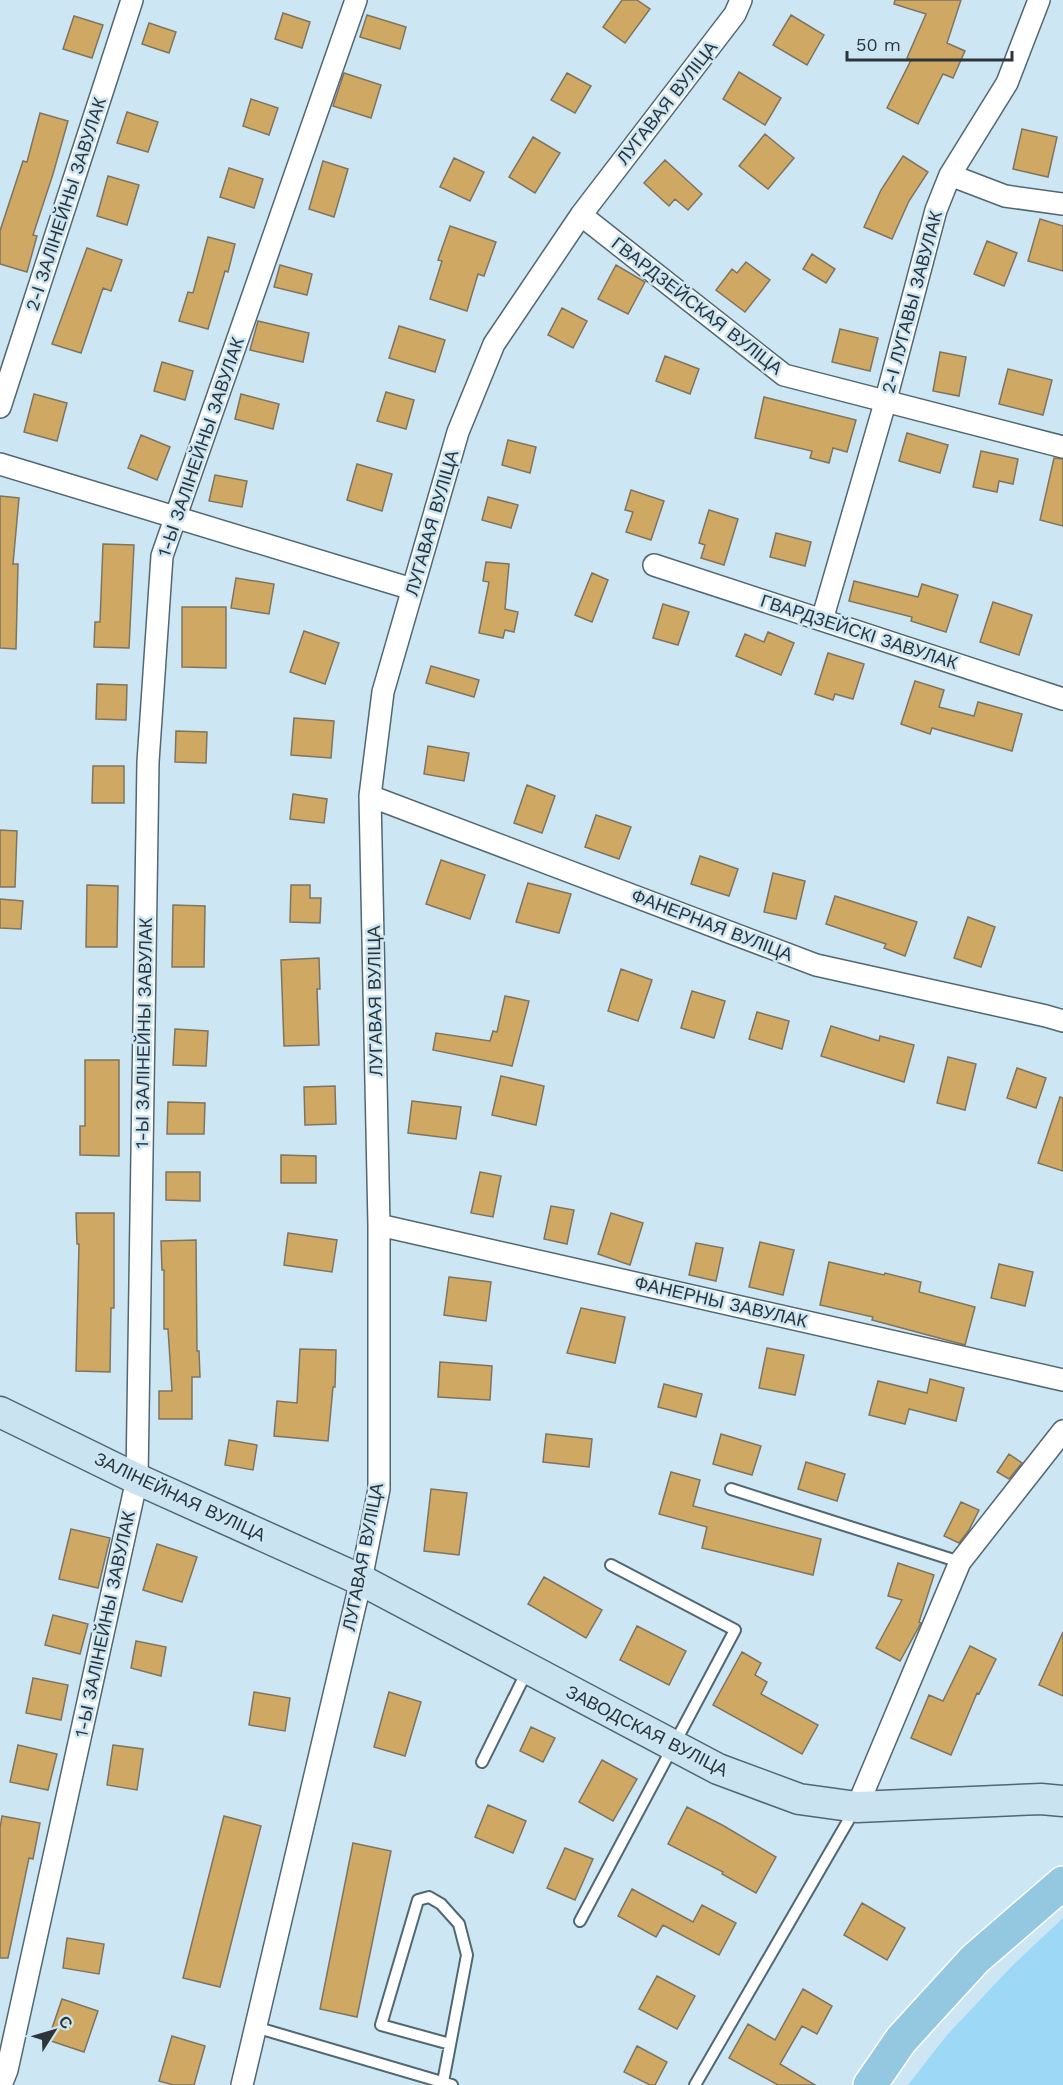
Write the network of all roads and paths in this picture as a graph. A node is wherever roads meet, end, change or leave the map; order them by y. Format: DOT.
graph roads {
  1 [pos="132,0"];
  2 [pos="356,0"];
  3 [pos="741,0"];
  4 [pos="1039,0"];
  5 [pos="950,175"];
  6 [pos="1063,204"];
  7 [pos="581,215"];
  8 [pos="885,403"];
  9 [pos="0,407"];
  10 [pos="1063,447"];
  11 [pos="0,464"];
  12 [pos="175,518"];
  13 [pos="654,565"];
  14 [pos="412,589"];
  15 [pos="822,620"];
  16 [pos="1063,699"];
  17 [pos="370,796"];
  18 [pos="1063,1021"];
  19 [pos="380,1225"];
  20 [pos="1063,1380"];
  21 [pos="0,1412"];
  22 [pos="1063,1431"];
  23 [pos="137,1479"];
  24 [pos="730,1489"];
  25 [pos="960,1562"];
  26 [pos="611,1565"];
  27 [pos="361,1580"];
  28 [pos="528,1669"];
  29 [pos="674,1747"];
  30 [pos="482,1762"];
  31 [pos="1063,1801"];
  32 [pos="857,1807"];
  33 [pos="1063,1883"];
  34 [pos="580,1921"];
  35 [pos="255,2027"];
  36 [pos="450,2044"];
  37 [pos="447,2084"];
  38 [pos="1,2085"];
  39 [pos="242,2085"];
  40 [pos="695,2085"];
  41 [pos="870,2085"];
  1 -- 9 [label="street, 2-І ЗАЛІНЕЙНЫ ЗАВУЛАК"];
  2 -- 12 [label="street, 1-Ы ЗАЛІНЕЙНЫ ЗАВУЛАК"];
  3 -- 7 [label="street, ЛУГАВАЯ ВУЛІЦА"];
  4 -- 5 [label="street, 2-І ЛУГАВЫ ЗАВУЛАК"];
  5 -- 6 [label="street"];
  5 -- 8 [label="street, 2-І ЛУГАВЫ ЗАВУЛАК"];
  7 -- 8 [label="street, ГВАРДЗЕЙСКАЯ ВУЛІЦА"];
  7 -- 14 [label="street, ЛУГАВАЯ ВУЛІЦА"];
  8 -- 10 [label="street, ГВАРДЗЕЙСКАЯ ВУЛІЦА"];
  8 -- 15 [label="street, 2-І ЛУГАВЫ ЗАВУЛАК"];
  11 -- 12 [label="street"];
  12 -- 14 [label="street"];
  12 -- 23 [label="street, 1-Ы ЗАЛІНЕЙНЫ ЗАВУЛАК"];
  13 -- 15 [label="street, ГВАРДЗЕЙСКІ ЗАВУЛАК"];
  14 -- 17 [label="street, ЛУГАВАЯ ВУЛІЦА"];
  15 -- 16 [label="street, ГВАРДЗЕЙСКІ ЗАВУЛАК"];
  17 -- 18 [label="street, ФАНЕРНАЯ ВУЛІЦА"];
  17 -- 19 [label="street, ЛУГАВАЯ ВУЛІЦА"];
  19 -- 20 [label="street, ФАНЕРНЫ ЗАВУЛАК"];
  19 -- 27 [label="street, ЛУГАВАЯ ВУЛІЦА"];
  21 -- 23 [label="street, ЗАЛІНЕЙНАЯ ВУЛІЦА"];
  22 -- 25 [label="street"];
  23 -- 27 [label="street, ЗАЛІНЕЙНАЯ ВУЛІЦА"];
  23 -- 38 [label="street, 1-Ы ЗАЛІНЕЙНЫ ЗАВУЛАК"];
  24 -- 25 [label="lane"];
  25 -- 32 [label="street"];
  26 -- 29 [label="lane"];
  27 -- 28 [label="street, ЗАВОДСКАЯ ВУЛІЦА"];
  27 -- 35 [label="street, ЛУГАВАЯ ВУЛІЦА"];
  28 -- 29 [label="street, ЗАВОДСКАЯ ВУЛІЦА"];
  28 -- 30 [label="lane"];
  29 -- 32 [label="street, ЗАВОДСКАЯ ВУЛІЦА"];
  29 -- 34 [label="lane"];
  31 -- 32 [label="street, ЗАВОДСКАЯ ВУЛІЦА"];
  32 -- 40 [label="lane"];
  33 -- 41 [label="main road"];
  35 -- 37 [label="lane"];
  35 -- 39 [label="street, ЛУГАВАЯ ВУЛІЦА"];
  36 -- 36 [label="lane"];
  36 -- 37 [label="lane"];
}
